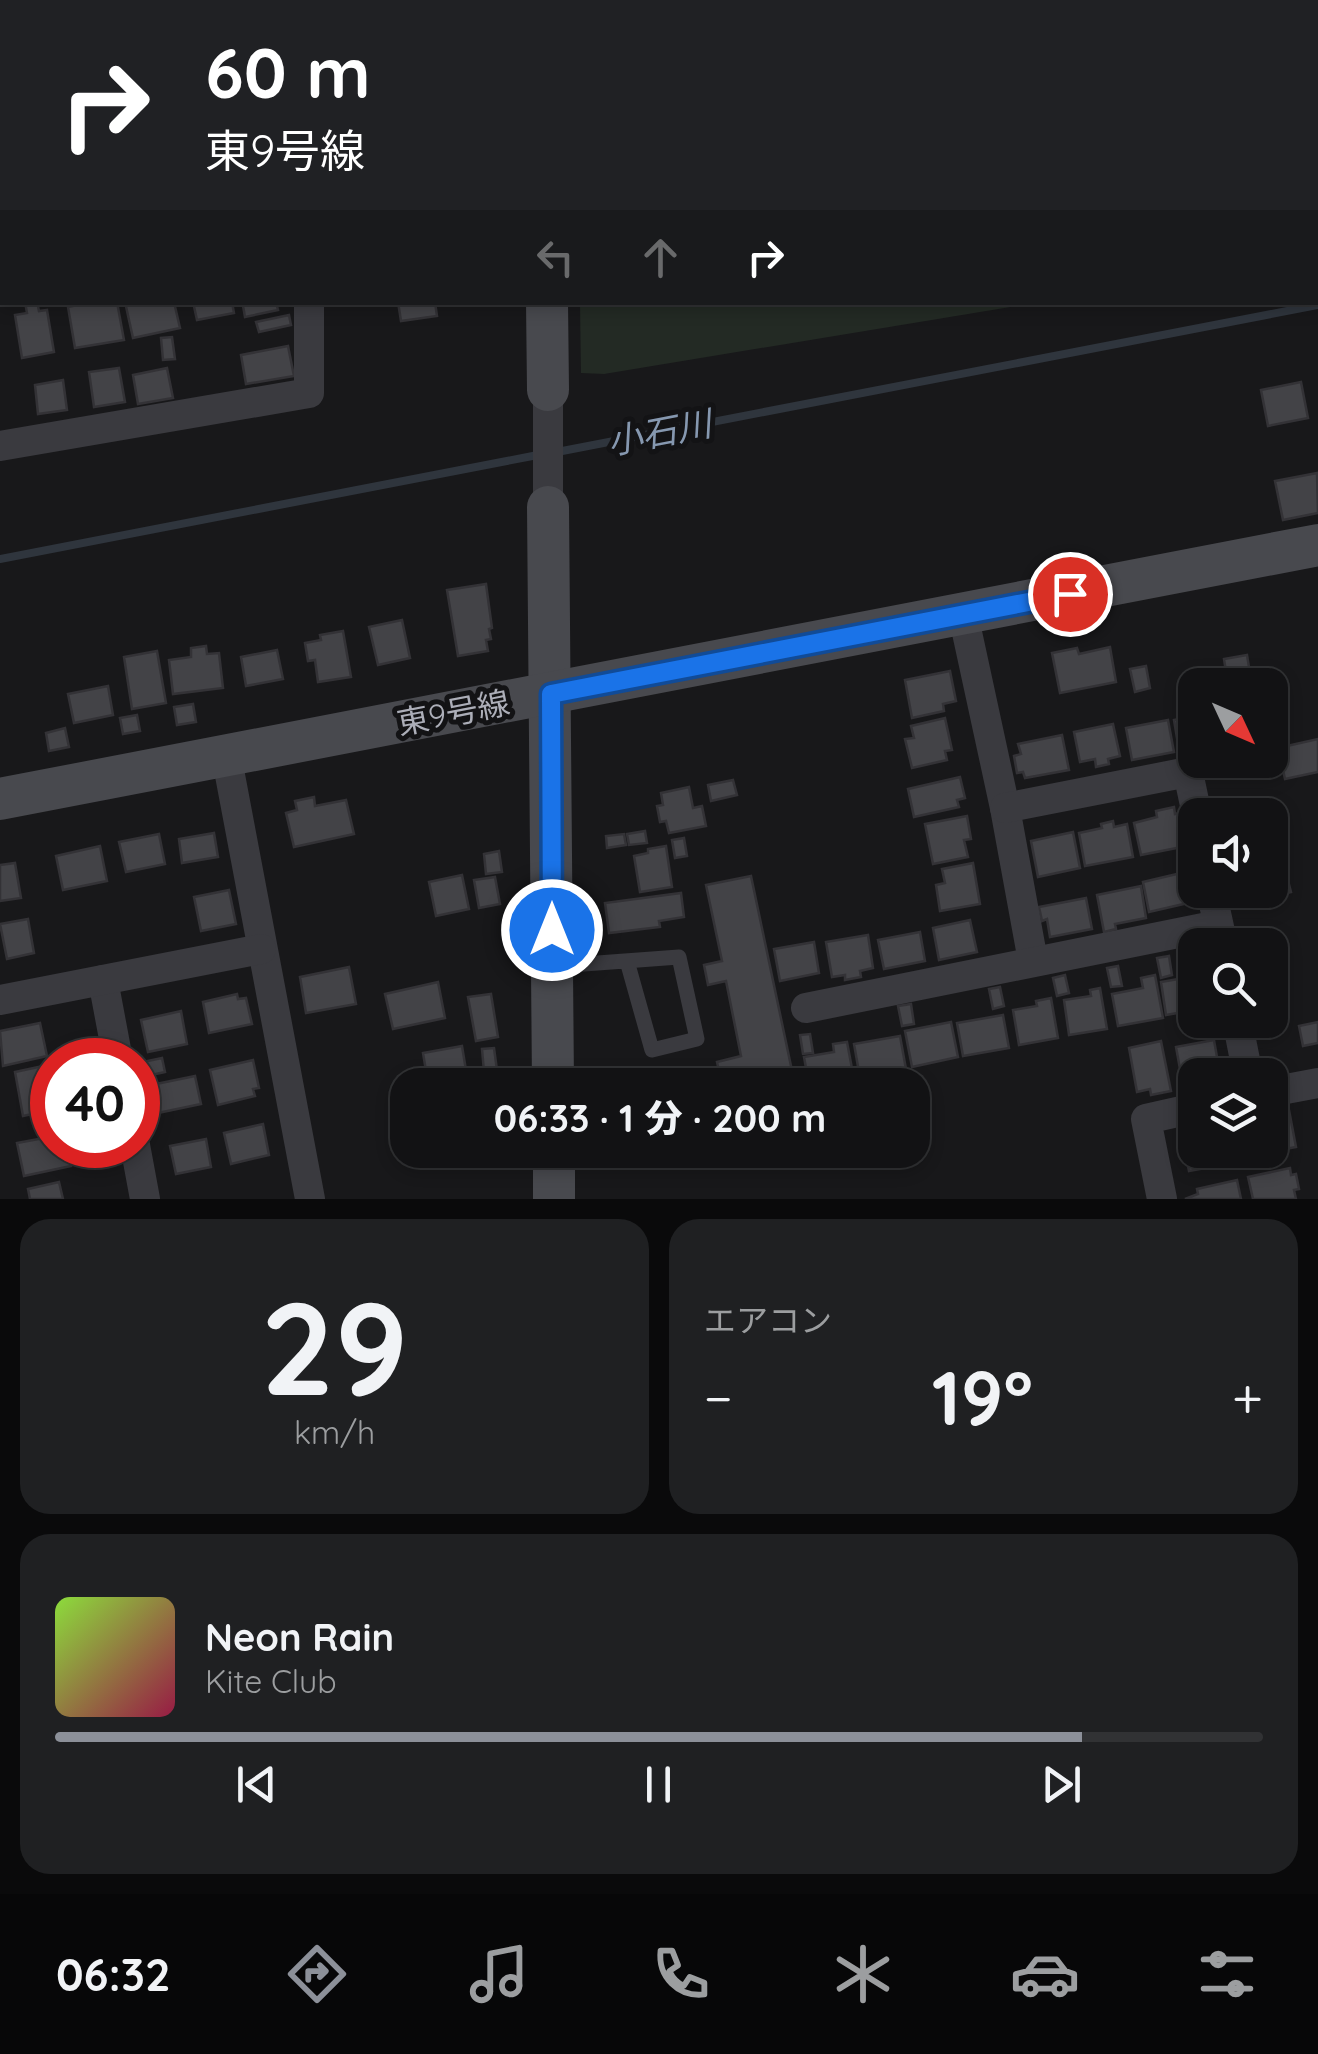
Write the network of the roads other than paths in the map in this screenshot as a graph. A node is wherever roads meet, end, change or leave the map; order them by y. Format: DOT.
graph roads {
  1 [pos="309,305"];
  2 [pos="546,305"];
  3 [pos="548,390"];
  4 [pos="0,446"];
  5 [pos="548,507"];
  6 [pos="1318,545"];
  7 [pos="963,614"];
  8 [pos="551,694"];
  9 [pos="226,754"];
  10 [pos="0,798"];
  11 [pos="1193,798"];
  12 [pos="1005,808"];
  13 [pos="1178,941"];
  14 [pos="260,949"];
  15 [pos="627,961"];
  16 [pos="1033,962"];
  17 [pos="552,966"];
  18 [pos="103,980"];
  19 [pos="0,1000"];
  20 [pos="806,1008"];
  21 [pos="114,1038"];
  22 [pos="553,1068"];
  23 [pos="1317,1091"];
  24 [pos="1288,1092"];
  25 [pos="1178,1112"];
  26 [pos="139,1168"];
  27 [pos="554,1168"];
  28 [pos="145,1199"];
  29 [pos="310,1199"];
  30 [pos="554,1199"];
  31 [pos="1162,1199"];
  1 -- 4 [label="street"];
  2 -- 3 [label="street"];
  3 -- 5 [label="street"];
  5 -- 8 [label="street"];
  6 -- 7 [label="street, 東9号線"];
  7 -- 8 [label="street, 東9号線"];
  7 -- 12 [label="street"];
  8 -- 9 [label="street, 東9号線"];
  8 -- 17 [label="street"];
  9 -- 10 [label="street, 東9号線"];
  9 -- 14 [label="street"];
  11 -- 12 [label="street"];
  12 -- 16 [label="street"];
  13 -- 16 [label="street"];
  14 -- 18 [label="street"];
  14 -- 29 [label="street"];
  15 -- 15 [label="lane"];
  15 -- 17 [label="lane"];
  16 -- 20 [label="street"];
  17 -- 22 [label="street"];
  18 -- 19 [label="street"];
  18 -- 21 [label="street"];
  23 -- 24 [label="street"];
  25 -- 31 [label="street"];
  26 -- 28 [label="street"];
  27 -- 30 [label="street"];
}
